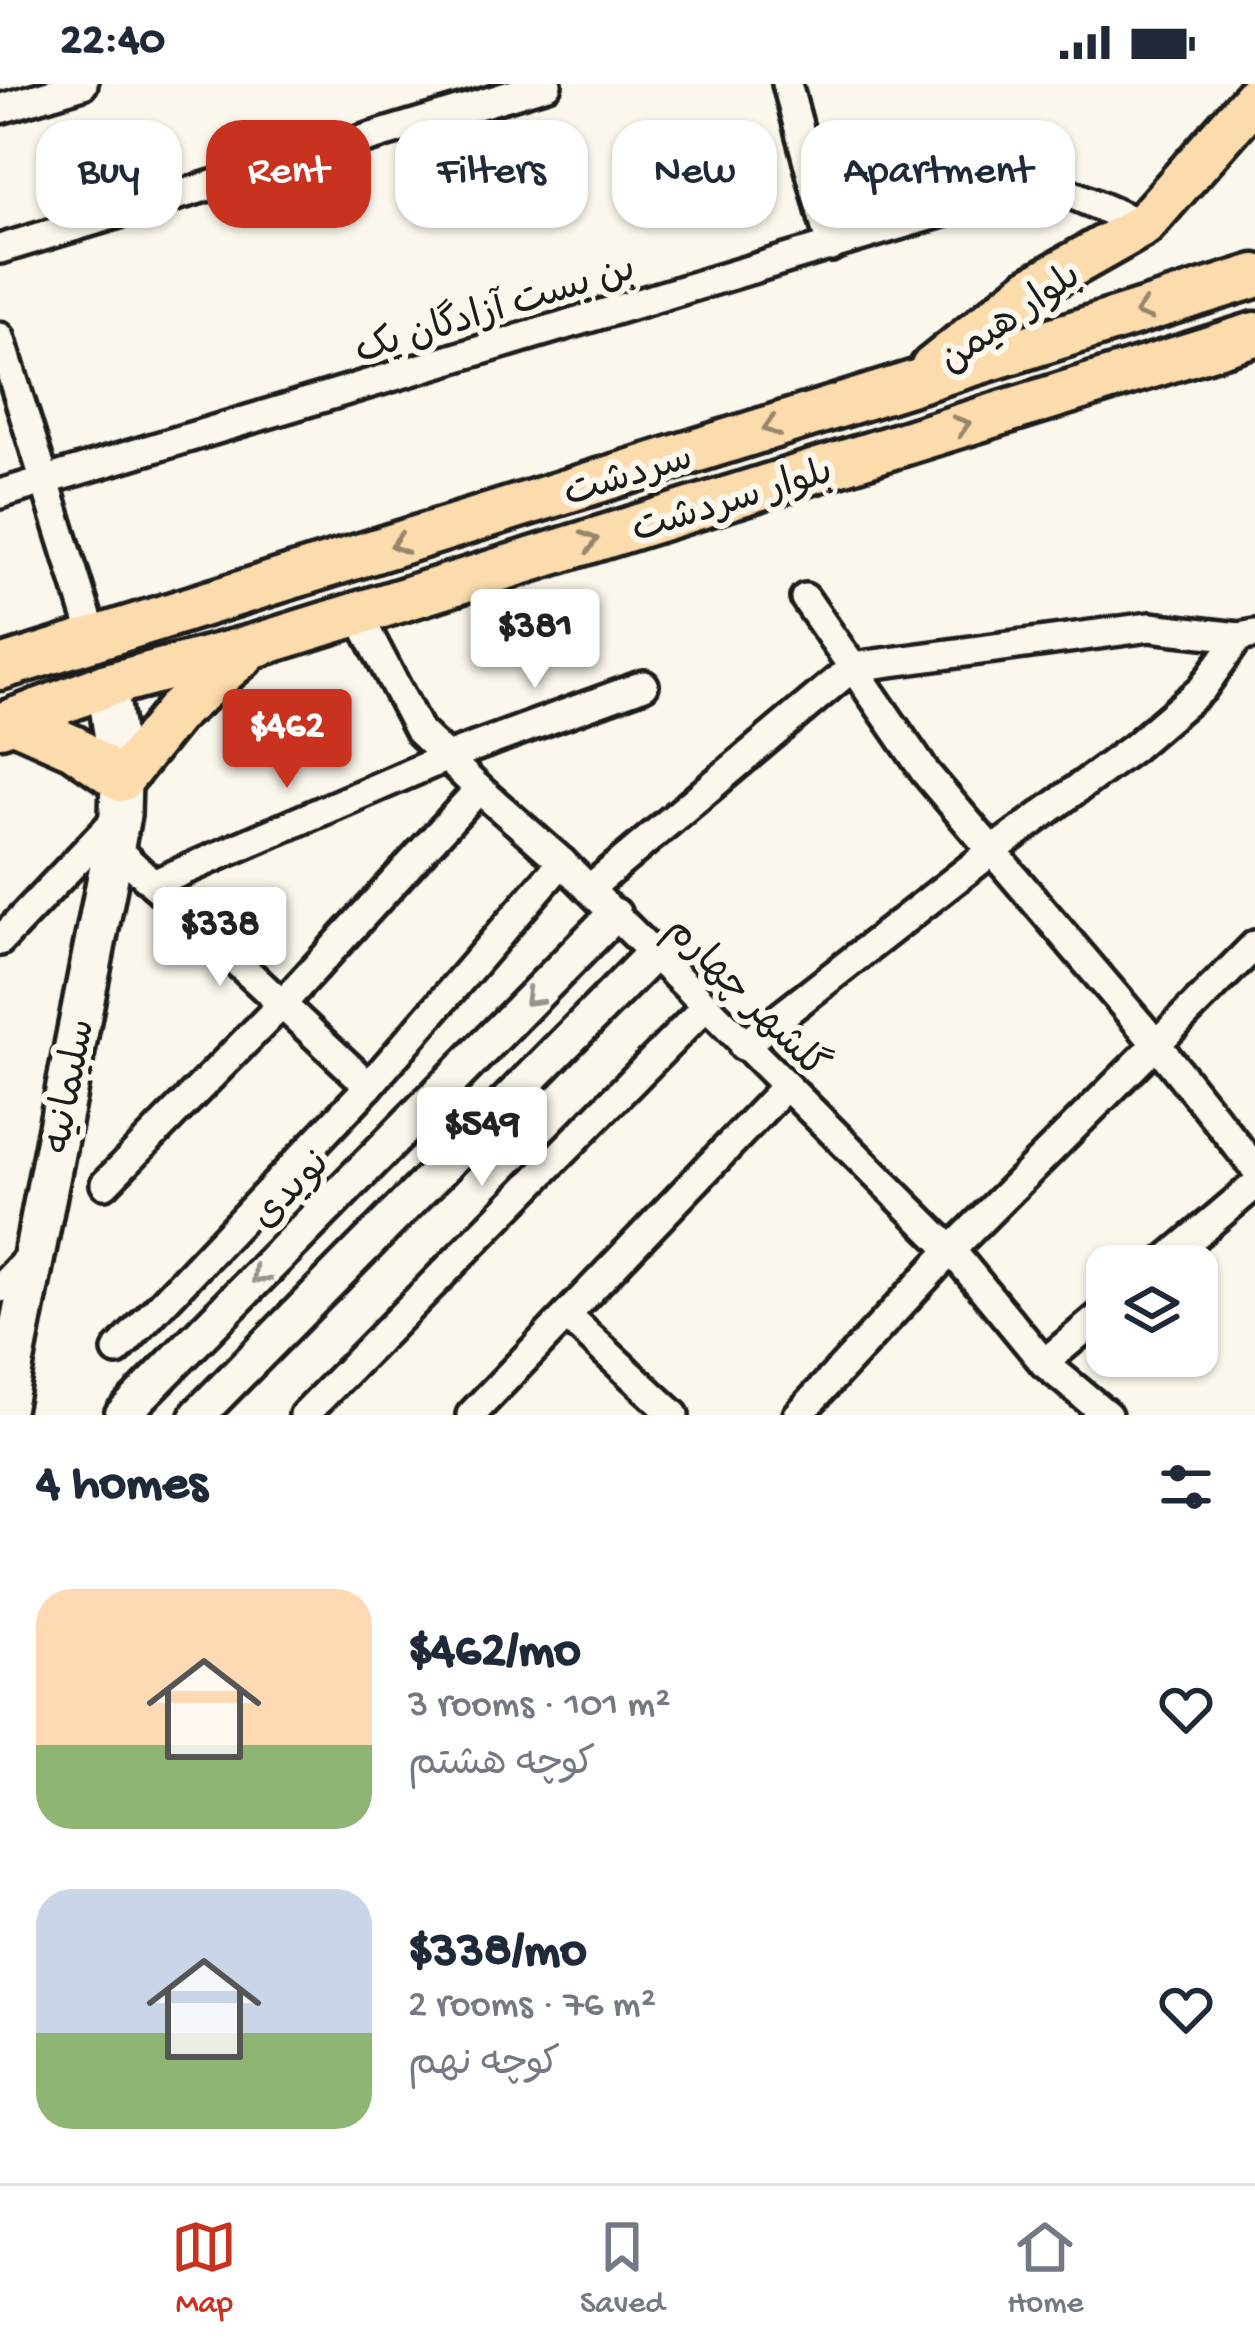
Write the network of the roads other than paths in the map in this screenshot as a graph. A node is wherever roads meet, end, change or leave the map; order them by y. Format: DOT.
graph roads {
  1 [pos="547,84"];
  2 [pos="787,84"];
  3 [pos="78,85"];
  4 [pos="1255,98"];
  5 [pos="0,109"];
  6 [pos="1143,225"];
  7 [pos="831,247"];
  8 [pos="0,249"];
  9 [pos="1255,277"];
  10 [pos="1255,334"];
  11 [pos="0,338"];
  12 [pos="914,383"];
  13 [pos="43,481"];
  14 [pos="0,494"];
  15 [pos="806,598"];
  16 [pos="358,614"];
  17 [pos="1247,636"];
  18 [pos="94,639"];
  19 [pos="254,646"];
  20 [pos="853,667"];
  21 [pos="0,668"];
  22 [pos="107,685"];
  23 [pos="644,685"];
  24 [pos="7,723"];
  25 [pos="447,757"];
  26 [pos="478,790"];
  27 [pos="118,814"];
  28 [pos="992,851"];
  29 [pos="562,862"];
  30 [pos="153,884"];
  31 [pos="589,890"];
  32 [pos="614,915"];
  33 [pos="0,941"];
  34 [pos="1255,945"];
  35 [pos="653,954"];
  36 [pos="282,1004"];
  37 [pos="705,1006"];
  38 [pos="743,1046"];
  39 [pos="1158,1046"];
  40 [pos="369,1086"];
  41 [pos="785,1087"];
  42 [pos="1255,1168"];
  43 [pos="105,1184"];
  44 [pos="1255,1185"];
  45 [pos="1184,1245"];
  46 [pos="951,1250"];
  47 [pos="32,1255"];
  48 [pos="0,1288"];
  49 [pos="568,1316"];
  50 [pos="1086,1328"];
  51 [pos="117,1351"];
  52 [pos="1044,1363"];
  53 [pos="3,1415"];
  54 [pos="122,1415"];
  55 [pos="198,1415"];
  56 [pos="304,1415"];
  57 [pos="471,1415"];
  58 [pos="674,1415"];
  59 [pos="797,1415"];
  60 [pos="1107,1415"];
  1 -- 8 [label="street"];
  2 -- 7 [label="street"];
  3 -- 5 [label="street"];
  4 -- 6 [label="main road, بلوار هیمن"];
  6 -- 7 [label="street, بن بست آزادگان یک"];
  6 -- 12 [label="main road, بلوار هیمن"];
  7 -- 13 [label="street, بن بست آزادگان یک"];
  9 -- 12 [label="main road, سردشت, one-way"];
  16 -- 10 [label="main road, بلوار سردشت, one-way"];
  11 -- 13 [label="street"];
  12 -- 18 [label="main road, سردشت, one-way"];
  13 -- 14 [label="street, بن بست آزادگان یک"];
  13 -- 18 [label="street"];
  15 -- 20 [label="street"];
  16 -- 19 [label="main road, بلوار سردشت"];
  16 -- 25 [label="street, گلشهر چهارم"];
  17 -- 20 [label="street"];
  17 -- 28 [label="street"];
  18 -- 21 [label="main road, سردشت"];
  18 -- 22 [label="main road"];
  19 -- 22 [label="main road, بلوار سردشت"];
  19 -- 27 [label="main road"];
  20 -- 28 [label="street"];
  20 -- 31 [label="street"];
  22 -- 24 [label="main road, بلوار سردشت"];
  22 -- 27 [label="main road, سلیمانیه"];
  23 -- 25 [label="street"];
  24 -- 27 [label="main road"];
  25 -- 26 [label="street, گلشهر چهارم"];
  25 -- 30 [label="street"];
  26 -- 29 [label="street, گلشهر چهارم"];
  26 -- 36 [label="street"];
  27 -- 30 [label="street"];
  27 -- 33 [label="street"];
  27 -- 47 [label="main road, سلیمانیه"];
  28 -- 38 [label="street"];
  28 -- 39 [label="street"];
  29 -- 31 [label="street, گلشهر چهارم"];
  29 -- 40 [label="street"];
  30 -- 36 [label="street"];
  31 -- 32 [label="street, گلشهر چهارم"];
  32 -- 35 [label="street, گلشهر چهارم"];
  32 -- 54 [label="street, نویدی, one-way"];
  34 -- 39 [label="street"];
  35 -- 37 [label="street, گلشهر چهارم"];
  35 -- 55 [label="street"];
  36 -- 40 [label="street"];
  36 -- 43 [label="street"];
  37 -- 38 [label="street, گلشهر چهارم"];
  37 -- 56 [label="street"];
  38 -- 41 [label="street, گلشهر چهارم"];
  39 -- 42 [label="street"];
  39 -- 46 [label="street"];
  40 -- 51 [label="street"];
  41 -- 46 [label="street, گلشهر چهارم"];
  41 -- 49 [label="street"];
  44 -- 45 [label="street"];
  46 -- 52 [label="street, گلشهر چهارم"];
  46 -- 59 [label="street"];
  47 -- 48 [label="street"];
  47 -- 53 [label="main road, سلیمانیه"];
  49 -- 57 [label="street"];
  49 -- 58 [label="street"];
  50 -- 52 [label="street"];
  52 -- 60 [label="street, گلشهر چهارم"];
}
